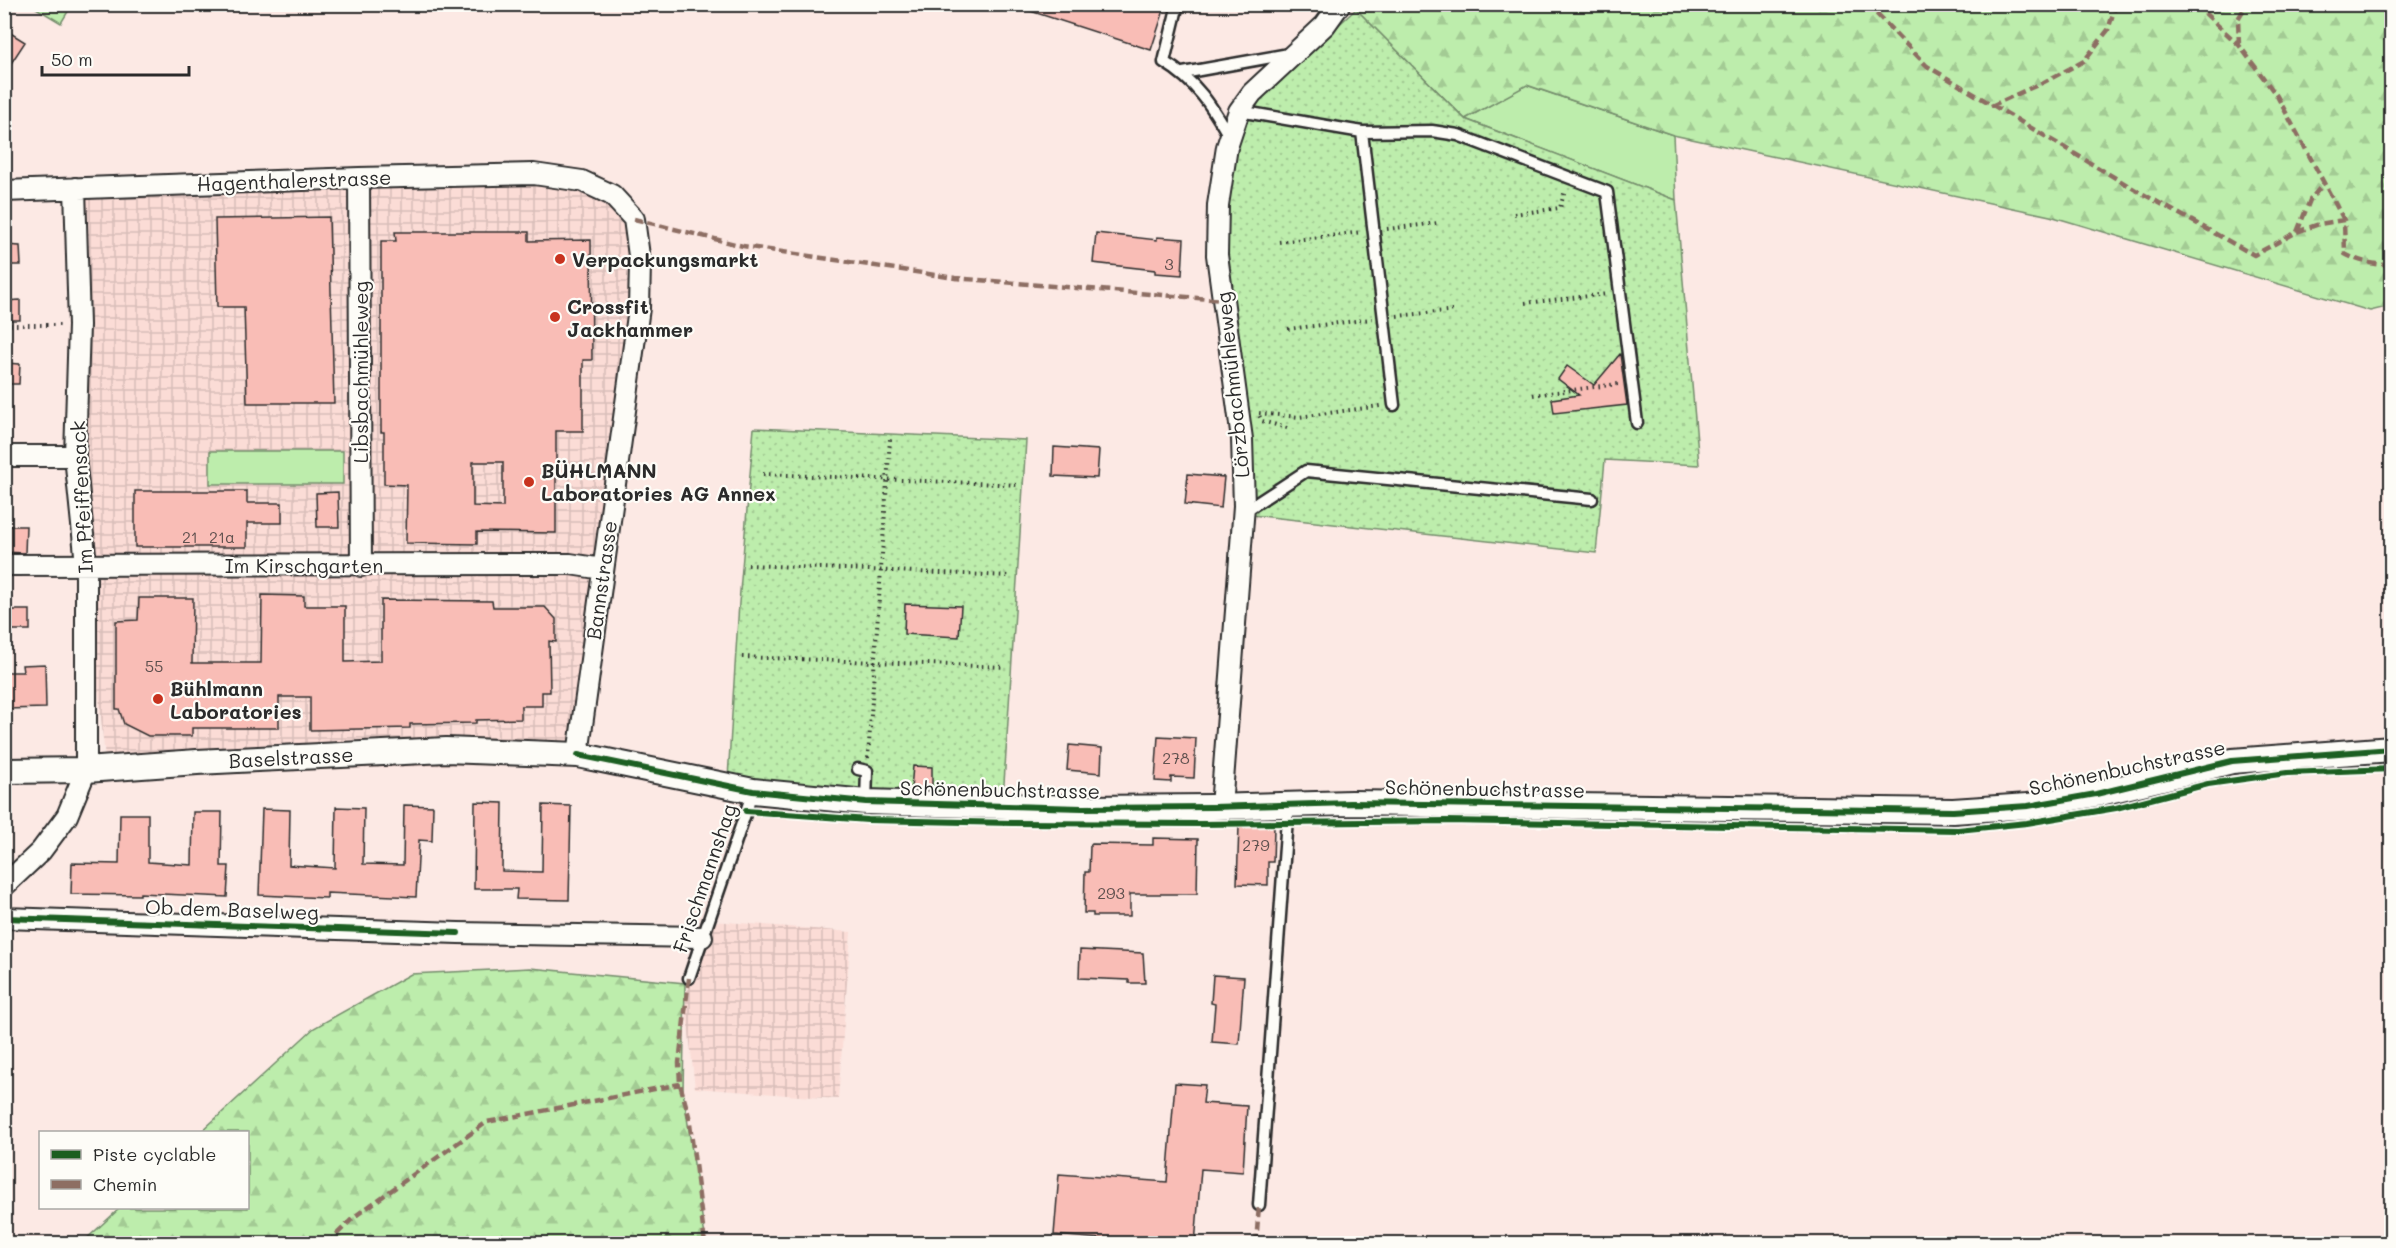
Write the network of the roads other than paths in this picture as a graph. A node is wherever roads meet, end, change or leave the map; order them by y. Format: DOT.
graph roads {
  1 [pos="1178,4"];
  2 [pos="1340,4"];
  3 [pos="1295,53"];
  4 [pos="1183,73"];
  5 [pos="1239,111"];
  6 [pos="1362,132"];
  7 [pos="1230,138"];
  8 [pos="359,178"];
  9 [pos="582,181"];
  10 [pos="75,188"];
  11 [pos="4,191"];
  12 [pos="1394,405"];
  13 [pos="1637,423"];
  14 [pos="4,456"];
  15 [pos="75,456"];
  16 [pos="1592,499"];
  17 [pos="1244,506"];
  18 [pos="86,564"];
  19 [pos="4,565"];
  20 [pos="361,566"];
  21 [pos="603,569"];
  22 [pos="2391,749"];
  23 [pos="578,755"];
  24 [pos="86,770"];
  25 [pos="863,770"];
  26 [pos="4,771"];
  27 [pos="753,790"];
  28 [pos="866,802"];
  29 [pos="1288,805"];
  30 [pos="1221,807"];
  31 [pos="4,886"];
  32 [pos="4,918"];
  33 [pos="702,938"];
  34 [pos="689,978"];
  35 [pos="1259,1205"];
  1 -- 4 [label="lane"];
  2 -- 3 [label="street, Lörzbachmühleweg"];
  3 -- 4 [label="lane"];
  3 -- 5 [label="street, Lörzbachmühleweg"];
  4 -- 7 [label="lane"];
  5 -- 6 [label="lane"];
  5 -- 7 [label="street, Lörzbachmühleweg"];
  6 -- 12 [label="lane"];
  6 -- 13 [label="lane"];
  7 -- 17 [label="street, Lörzbachmühleweg"];
  8 -- 9 [label="street, Hagenthalerstrasse"];
  8 -- 10 [label="street, Hagenthalerstrasse"];
  8 -- 20 [label="street, Libsbachmühleweg"];
  9 -- 21 [label="street, Bannstrasse"];
  10 -- 11 [label="street, Hagenthalerstrasse"];
  10 -- 15 [label="street, Im Pfeiffensack"];
  14 -- 15 [label="street"];
  15 -- 18 [label="street, Im Pfeiffensack"];
  16 -- 17 [label="lane"];
  17 -- 30 [label="street, Lörzbachmühleweg"];
  18 -- 19 [label="street, Im Kirschgarten"];
  18 -- 20 [label="street, Im Kirschgarten"];
  18 -- 24 [label="street, Im Pfeiffensack"];
  20 -- 21 [label="street, Im Kirschgarten"];
  21 -- 23 [label="street, Bannstrasse"];
  22 -- 29 [label="street, Schönenbuchstrasse"];
  23 -- 24 [label="street, Baselstrasse"];
  23 -- 27 [label="street, Schönenbuchstrasse"];
  24 -- 26 [label="street, Baselstrasse"];
  24 -- 31 [label="street"];
  25 -- 28 [label="lane"];
  27 -- 28 [label="street, Schönenbuchstrasse"];
  27 -- 33 [label="lane, Frischmannshag"];
  28 -- 30 [label="street, Schönenbuchstrasse"];
  29 -- 30 [label="street, Schönenbuchstrasse"];
  29 -- 35 [label="lane"];
  32 -- 33 [label="street, Ob dem Baselweg"];
  33 -- 34 [label="lane, Frischmannshag"];
}
